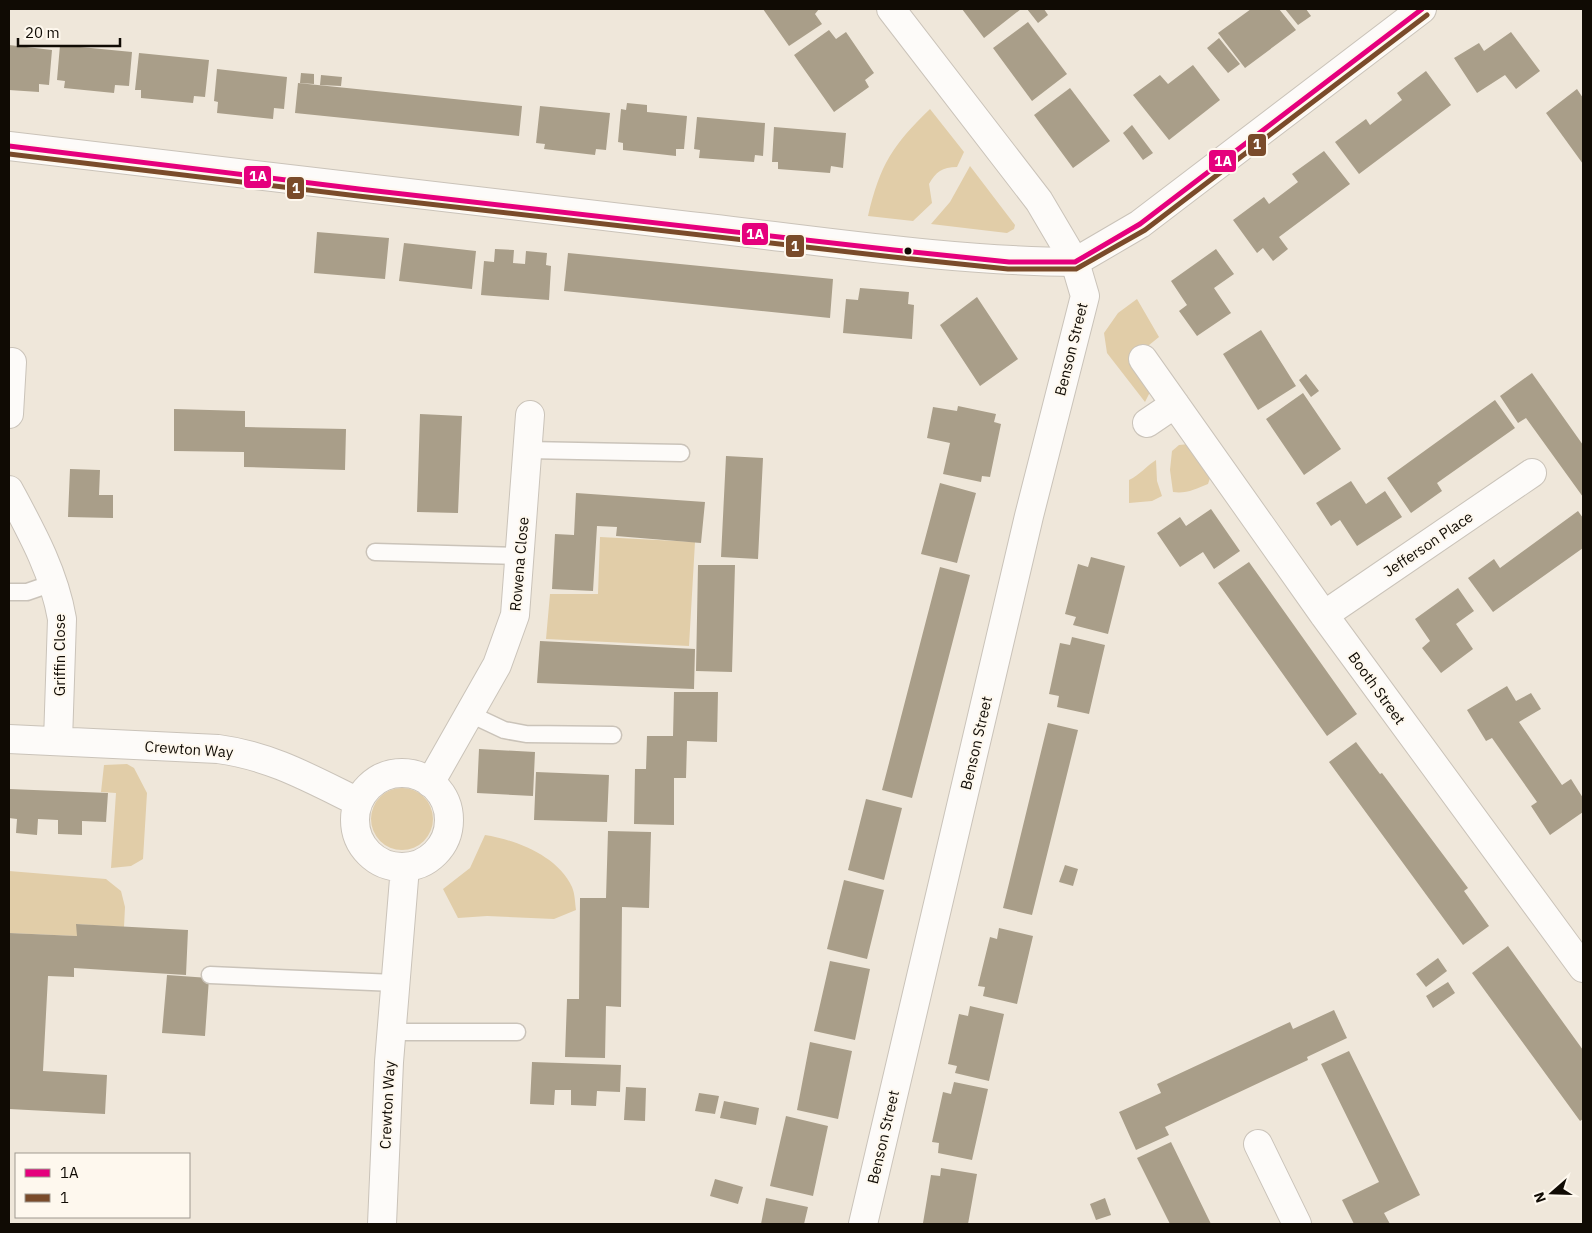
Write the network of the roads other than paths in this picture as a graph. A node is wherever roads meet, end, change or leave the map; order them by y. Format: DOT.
graph roads {
  1 [pos="891,9"];
  2 [pos="1422,9"];
  3 [pos="9,146"];
  4 [pos="1075,262"];
  5 [pos="1143,359"];
  6 [pos="12,362"];
  7 [pos="1175,404"];
  8 [pos="9,414"];
  9 [pos="530,414"];
  10 [pos="1147,423"];
  11 [pos="527,450"];
  12 [pos="681,454"];
  13 [pos="1532,473"];
  14 [pos="9,490"];
  15 [pos="375,552"];
  16 [pos="521,556"];
  17 [pos="53,583"];
  18 [pos="9,592"];
  19 [pos="1324,615"];
  20 [pos="470,714"];
  21 [pos="613,735"];
  22 [pos="9,739"];
  23 [pos="58,741"];
  24 [pos="430,783"];
  25 [pos="358,802"];
  26 [pos="405,867"];
  27 [pos="1583,968"];
  28 [pos="210,975"];
  29 [pos="395,982"];
  30 [pos="392,1032"];
  31 [pos="517,1032"];
  32 [pos="1258,1144"];
  33 [pos="382,1224"];
  34 [pos="863,1224"];
  35 [pos="1296,1224"];
  1 -- 4 [label="street"];
  2 -- 4 [label="street"];
  3 -- 4 [label="street"];
  4 -- 34 [label="street, Benson Street"];
  5 -- 7 [label="street, Booth Street"];
  6 -- 8 [label="street"];
  7 -- 10 [label="street"];
  7 -- 19 [label="street, Booth Street"];
  9 -- 11 [label="street, Rowena Close"];
  11 -- 12 [label="lane"];
  11 -- 16 [label="street, Rowena Close"];
  13 -- 19 [label="street, Jefferson Place"];
  14 -- 17 [label="street, Griffin Close"];
  15 -- 16 [label="lane"];
  16 -- 20 [label="street, Rowena Close"];
  17 -- 18 [label="lane"];
  17 -- 23 [label="street, Griffin Close"];
  19 -- 27 [label="street, Booth Street"];
  20 -- 21 [label="lane"];
  20 -- 24 [label="street, Rowena Close"];
  22 -- 23 [label="street, Crewton Way"];
  23 -- 25 [label="street, Crewton Way"];
  24 -- 25 [label="street"];
  24 -- 26 [label="street"];
  25 -- 26 [label="street"];
  26 -- 29 [label="street, Crewton Way"];
  28 -- 29 [label="lane"];
  29 -- 30 [label="street, Crewton Way"];
  30 -- 31 [label="lane"];
  30 -- 33 [label="street, Crewton Way"];
  32 -- 35 [label="street"];
}
